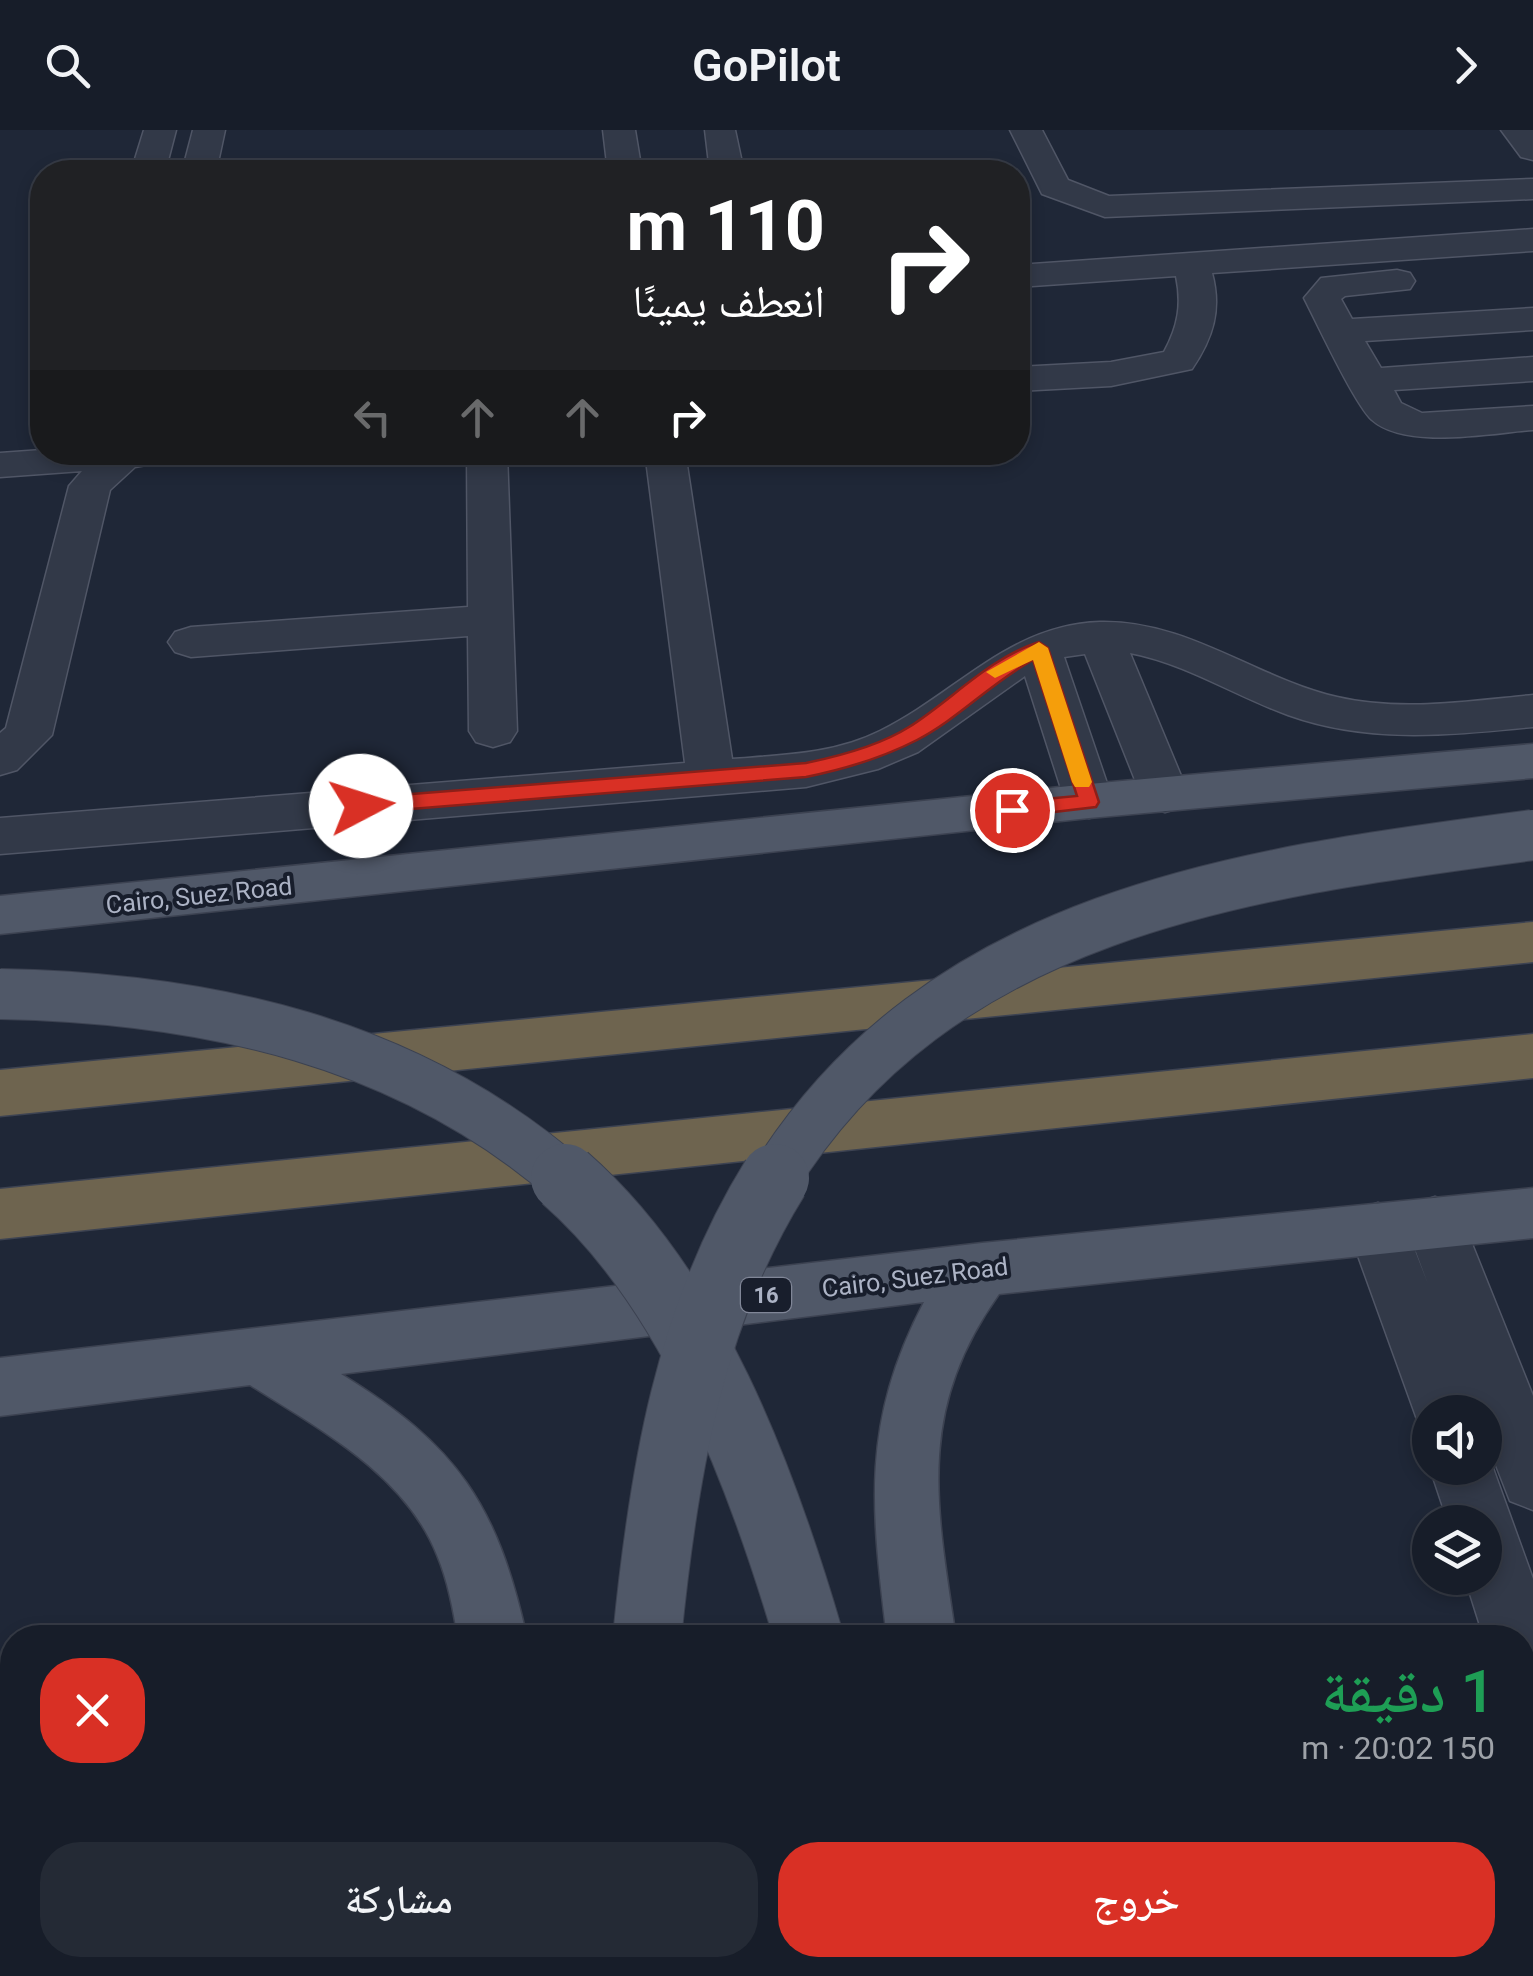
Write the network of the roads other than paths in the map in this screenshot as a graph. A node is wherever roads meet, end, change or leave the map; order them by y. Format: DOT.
graph roads {
  1 [pos="160,130"];
  2 [pos="210,130"];
  3 [pos="619,130"];
  4 [pos="1026,130"];
  5 [pos="1516,130"];
  6 [pos="720,132"];
  7 [pos="1533,150"];
  8 [pos="151,160"];
  9 [pos="203,160"];
  10 [pos="624,160"];
  11 [pos="725,160"];
  12 [pos="1533,188"];
  13 [pos="1533,240"];
  14 [pos="1191,264"];
  15 [pos="1030,274"];
  16 [pos="1533,274"];
  17 [pos="1533,319"];
  18 [pos="1339,331"];
  19 [pos="1533,370"];
  20 [pos="1030,378"];
  21 [pos="1368,380"];
  22 [pos="1533,418"];
  23 [pos="30,463"];
  24 [pos="0,465"];
  25 [pos="123,465"];
  26 [pos="486,465"];
  27 [pos="667,465"];
  28 [pos="490,620"];
  29 [pos="1101,637"];
  30 [pos="191,642"];
  31 [pos="1039,648"];
  32 [pos="47,658"];
  33 [pos="0,662"];
  34 [pos="1533,710"];
  35 [pos="493,731"];
  36 [pos="0,758"];
  37 [pos="1533,761"];
  38 [pos="712,777"];
  39 [pos="1165,795"];
  40 [pos="1089,802"];
  41 [pos="1533,835"];
  42 [pos="0,836"];
  43 [pos="0,915"];
  44 [pos="1533,942"];
  45 [pos="0,994"];
  46 [pos="1533,1056"];
  47 [pos="0,1094"];
  48 [pos="1533,1213"];
  49 [pos="0,1214"];
  50 [pos="1407,1225"];
  51 [pos="982,1268"];
  52 [pos="257,1356"];
  53 [pos="0,1387"];
  54 [pos="1441,1395"];
  55 [pos="1533,1479"];
  56 [pos="1502,1587"];
  57 [pos="490,1625"];
  58 [pos="648,1625"];
  59 [pos="805,1625"];
  60 [pos="920,1625"];
  61 [pos="1515,1625"];
  1 -- 8 [label="lane"];
  2 -- 9 [label="lane"];
  3 -- 10 [label="lane"];
  4 -- 12 [label="lane"];
  5 -- 7 [label="lane"];
  6 -- 11 [label="lane"];
  13 -- 14 [label="lane"];
  14 -- 15 [label="lane"];
  14 -- 20 [label="lane"];
  16 -- 18 [label="lane"];
  17 -- 18 [label="lane"];
  18 -- 21 [label="lane"];
  19 -- 21 [label="lane"];
  21 -- 22 [label="lane"];
  23 -- 24 [label="lane"];
  25 -- 32 [label="lane"];
  26 -- 28 [label="lane"];
  27 -- 38 [label="lane"];
  28 -- 30 [label="lane"];
  28 -- 35 [label="lane"];
  29 -- 31 [label="lane"];
  29 -- 34 [label="lane"];
  29 -- 39 [label="lane"];
  31 -- 38 [label="lane"];
  31 -- 40 [label="lane"];
  32 -- 33 [label="lane"];
  32 -- 36 [label="lane"];
  37 -- 39 [label="main road, Cairo, Suez Road"];
  38 -- 42 [label="lane"];
  39 -- 40 [label="main road, Cairo, Suez Road"];
  40 -- 43 [label="main road, Cairo, Suez Road"];
  41 -- 58 [label="main road, bridge"];
  44 -- 47 [label="highway"];
  45 -- 59 [label="main road, bridge"];
  46 -- 49 [label="highway"];
  48 -- 50 [label="main road, Cairo, Suez Road / 16"];
  50 -- 51 [label="main road, Cairo, Suez Road / 16"];
  50 -- 54 [label="lane"];
  50 -- 55 [label="lane"];
  51 -- 52 [label="main road, Cairo, Suez Road / 16"];
  51 -- 60 [label="main road"];
  52 -- 53 [label="main road, Cairo, Suez Road / 16"];
  52 -- 57 [label="main road"];
  56 -- 61 [label="lane"];
}
